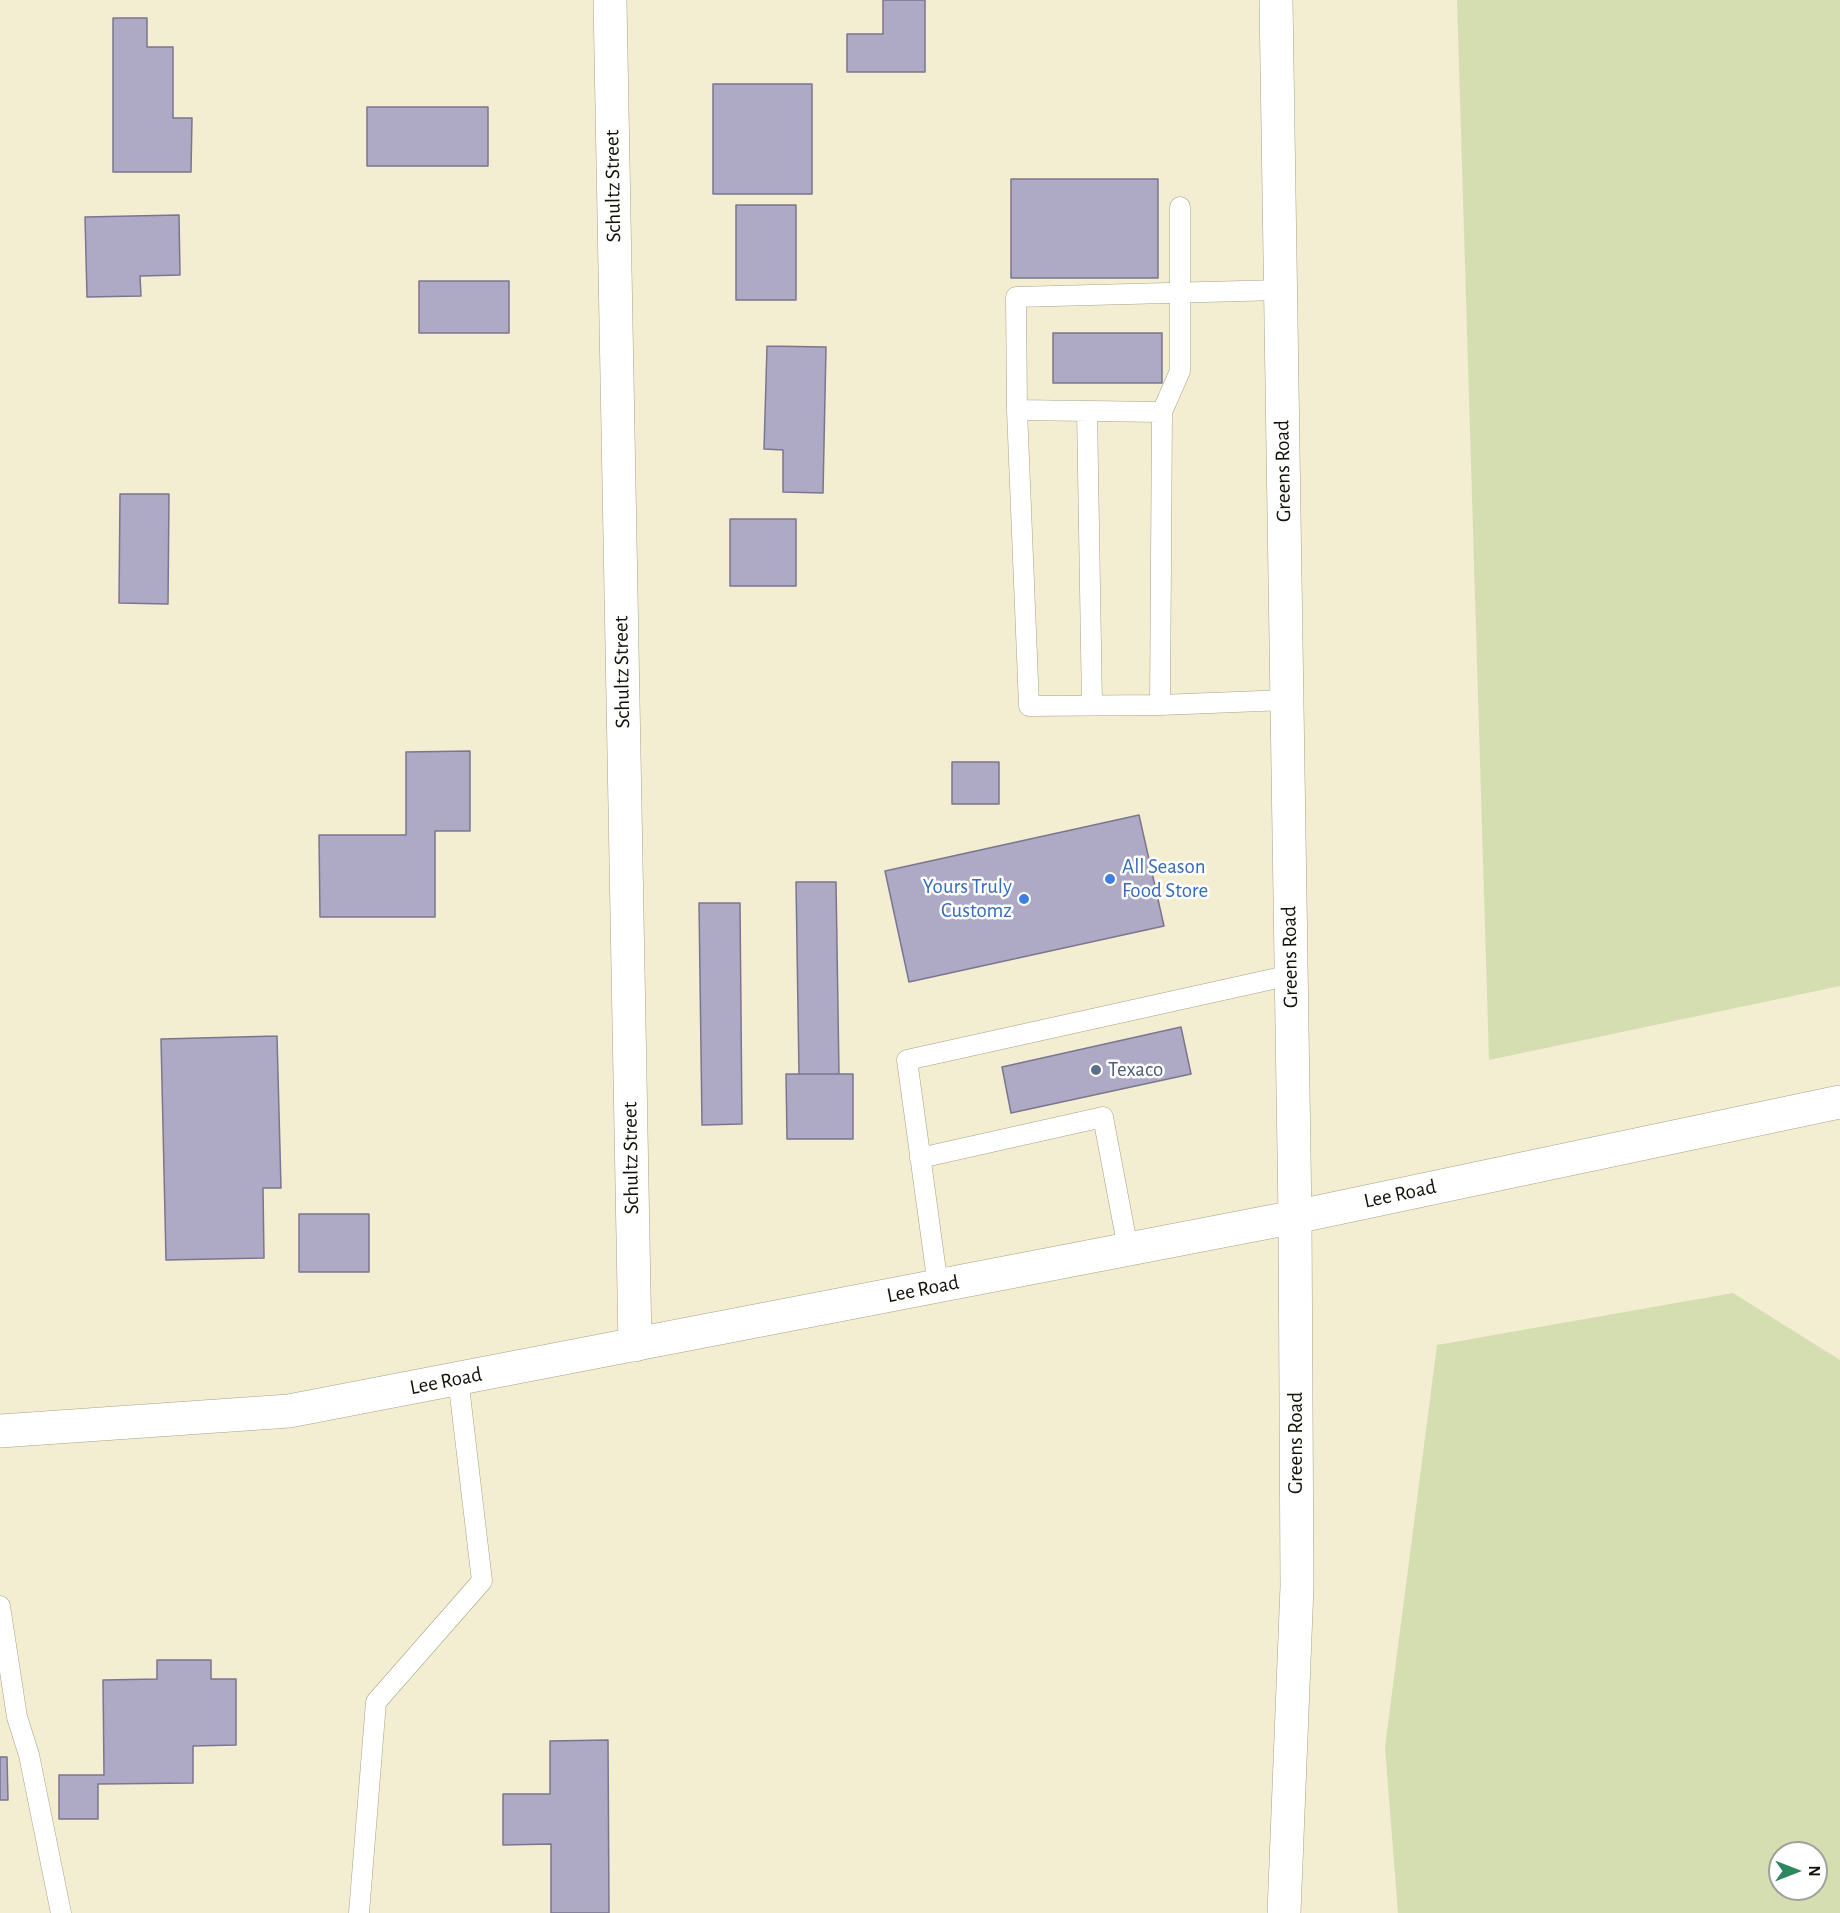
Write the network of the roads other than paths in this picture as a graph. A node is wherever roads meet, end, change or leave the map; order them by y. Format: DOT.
graph roads {
  1 [pos="610,0"];
  2 [pos="1276,0"];
  3 [pos="1180,207"];
  4 [pos="1280,290"];
  5 [pos="1180,292"];
  6 [pos="1017,410"];
  7 [pos="1087,411"];
  8 [pos="1162,412"];
  9 [pos="1286,700"];
  10 [pos="1092,705"];
  11 [pos="1160,705"];
  12 [pos="1290,975"];
  13 [pos="1840,1102"];
  14 [pos="920,1158"];
  15 [pos="1295,1216"];
  16 [pos="1128,1249"];
  17 [pos="938,1286"];
  18 [pos="635,1344"];
  19 [pos="458,1378"];
  20 [pos="0,1431"];
  21 [pos="0,1606"];
  22 [pos="61,1913"];
  23 [pos="359,1913"];
  24 [pos="1284,1913"];
  1 -- 18 [label="main road, Schultz Street"];
  2 -- 4 [label="main road, Greens Road"];
  3 -- 5 [label="lane"];
  4 -- 5 [label="lane"];
  4 -- 9 [label="main road, Greens Road"];
  5 -- 6 [label="lane"];
  5 -- 8 [label="lane"];
  6 -- 7 [label="lane"];
  6 -- 10 [label="lane"];
  7 -- 8 [label="lane"];
  7 -- 10 [label="lane"];
  8 -- 11 [label="lane"];
  9 -- 11 [label="lane"];
  9 -- 12 [label="main road, Greens Road"];
  10 -- 11 [label="lane"];
  12 -- 14 [label="lane"];
  12 -- 15 [label="main road, Greens Road"];
  13 -- 15 [label="main road, Lee Road"];
  14 -- 16 [label="lane"];
  14 -- 17 [label="lane"];
  15 -- 16 [label="main road, Lee Road"];
  15 -- 24 [label="main road, Greens Road"];
  16 -- 17 [label="main road, Lee Road"];
  17 -- 18 [label="main road, Lee Road"];
  18 -- 19 [label="main road, Lee Road"];
  19 -- 20 [label="main road, Lee Road"];
  19 -- 23 [label="lane"];
  21 -- 22 [label="lane"];
}
